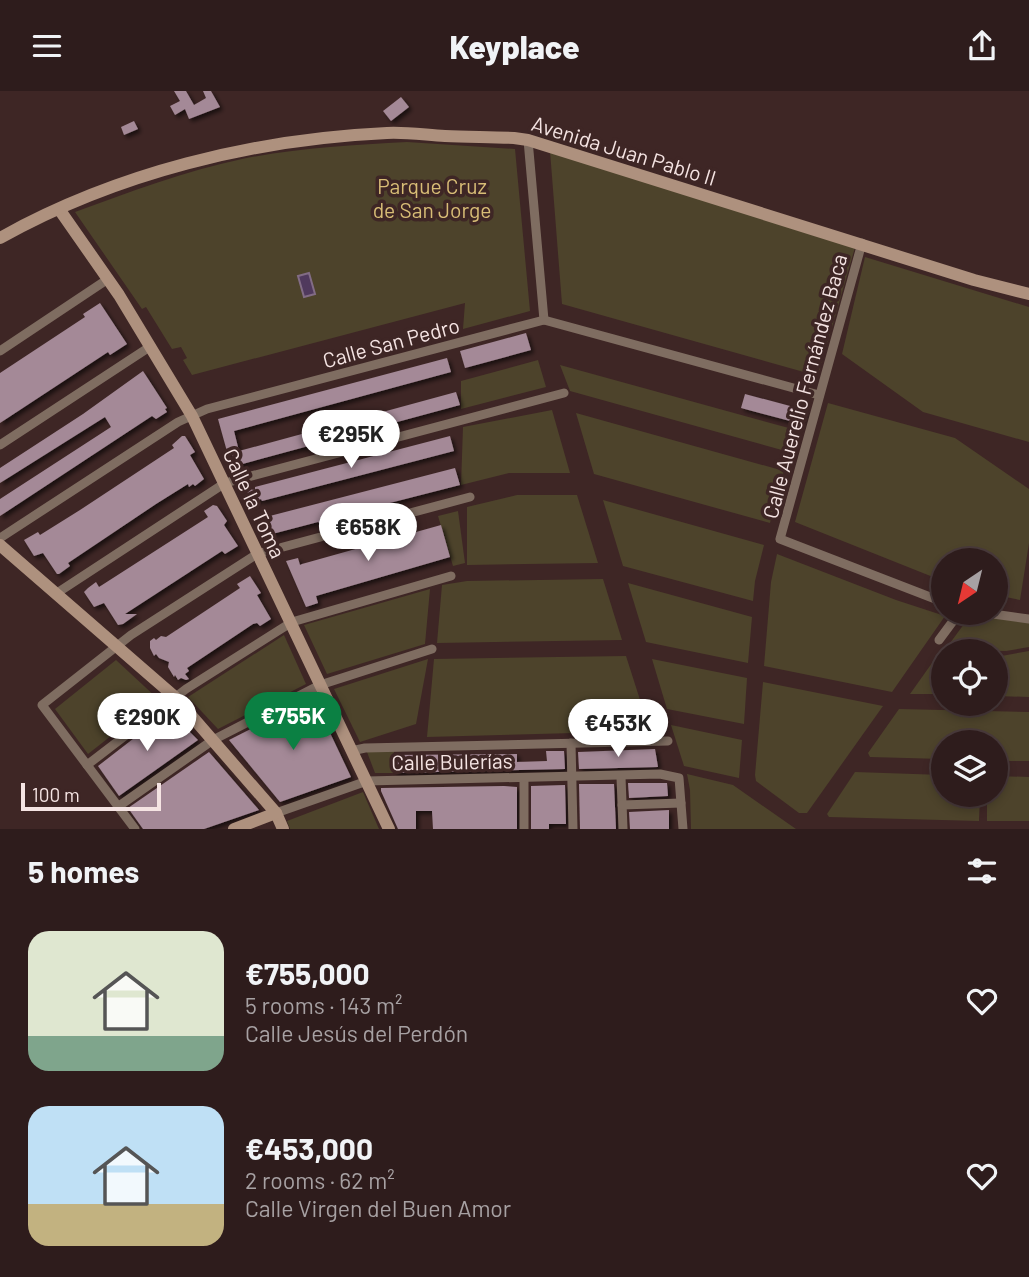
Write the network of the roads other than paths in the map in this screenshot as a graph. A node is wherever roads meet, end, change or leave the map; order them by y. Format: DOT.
graph roads {
  1 [pos="528,140"];
  2 [pos="59,209"];
  3 [pos="0,238"];
  4 [pos="862,243"];
  5 [pos="108,279"];
  6 [pos="1029,294"];
  7 [pos="544,320"];
  8 [pos="151,346"];
  9 [pos="0,351"];
  10 [pos="564,393"];
  11 [pos="818,395"];
  12 [pos="192,416"];
  13 [pos="0,445"];
  14 [pos="225,483"];
  15 [pos="470,497"];
  16 [pos="0,538"];
  17 [pos="0,545"];
  18 [pos="257,554"];
  19 [pos="451,576"];
  20 [pos="57,593"];
  21 [pos="931,597"];
  22 [pos="1008,616"];
  23 [pos="1029,619"];
  24 [pos="292,622"];
  25 [pos="951,625"];
  26 [pos="940,639"];
  27 [pos="117,645"];
  28 [pos="432,649"];
  29 [pos="320,685"];
  30 [pos="175,697"];
  31 [pos="213,740"];
  32 [pos="668,741"];
  33 [pos="571,743"];
  34 [pos="351,751"];
  35 [pos="87,765"];
  36 [pos="621,777"];
  37 [pos="573,778"];
  38 [pos="524,779"];
  39 [pos="367,781"];
  40 [pos="681,803"];
  41 [pos="622,805"];
  42 [pos="119,806"];
  43 [pos="276,813"];
  44 [pos="135,829"];
  45 [pos="234,829"];
  46 [pos="283,829"];
  47 [pos="389,829"];
  48 [pos="524,829"];
  49 [pos="573,829"];
  50 [pos="623,829"];
  51 [pos="683,829"];
  1 -- 2 [label="street, Avenida Juan Pablo II"];
  1 -- 4 [label="street, Avenida Juan Pablo II"];
  1 -- 7 [label="street"];
  2 -- 3 [label="street, Avenida Juan Pablo II"];
  2 -- 5 [label="street, Calle la Toma"];
  4 -- 6 [label="street, Avenida Juan Pablo II"];
  4 -- 11 [label="street, Calle Auerelio Fernández Baca"];
  5 -- 8 [label="street, Calle la Toma"];
  5 -- 9 [label="street"];
  7 -- 11 [label="street"];
  7 -- 12 [label="street, Calle San Pedro"];
  8 -- 12 [label="street, Calle la Toma"];
  8 -- 13 [label="street"];
  10 -- 14 [label="street"];
  11 -- 21 [label="street, Calle Auerelio Fernández Baca"];
  12 -- 14 [label="street, Calle la Toma"];
  12 -- 16 [label="street, Calle San Pedro"];
  14 -- 18 [label="street, Calle la Toma"];
  14 -- 20 [label="street"];
  15 -- 18 [label="street"];
  17 -- 20 [label="street"];
  18 -- 24 [label="street, Calle la Toma"];
  18 -- 27 [label="street"];
  19 -- 24 [label="street"];
  20 -- 27 [label="street"];
  22 -- 23 [label="street"];
  24 -- 29 [label="street, Calle la Toma"];
  24 -- 30 [label="street"];
  25 -- 26 [label="street"];
  27 -- 30 [label="street"];
  27 -- 35 [label="street"];
  28 -- 29 [label="street"];
  29 -- 31 [label="street"];
  29 -- 34 [label="street, Calle la Toma"];
  30 -- 31 [label="street"];
  30 -- 35 [label="street"];
  31 -- 42 [label="street"];
  31 -- 43 [label="street"];
  32 -- 33 [label="street"];
  33 -- 34 [label="street"];
  33 -- 37 [label="street"];
  34 -- 39 [label="street, Calle la Toma"];
  35 -- 42 [label="street"];
  36 -- 37 [label="street, Calle Bulerías"];
  36 -- 40 [label="street, Calle Bulerías"];
  36 -- 41 [label="street"];
  37 -- 38 [label="street, Calle Bulerías"];
  37 -- 49 [label="street"];
  38 -- 39 [label="street, Calle Bulerías"];
  38 -- 48 [label="street"];
  39 -- 43 [label="street, Calle Bulerías"];
  39 -- 47 [label="street, Calle la Toma"];
  40 -- 41 [label="street"];
  40 -- 51 [label="street"];
  41 -- 50 [label="street"];
  42 -- 44 [label="street"];
  43 -- 45 [label="street, Calle Bulerías"];
  43 -- 46 [label="street"];
}
